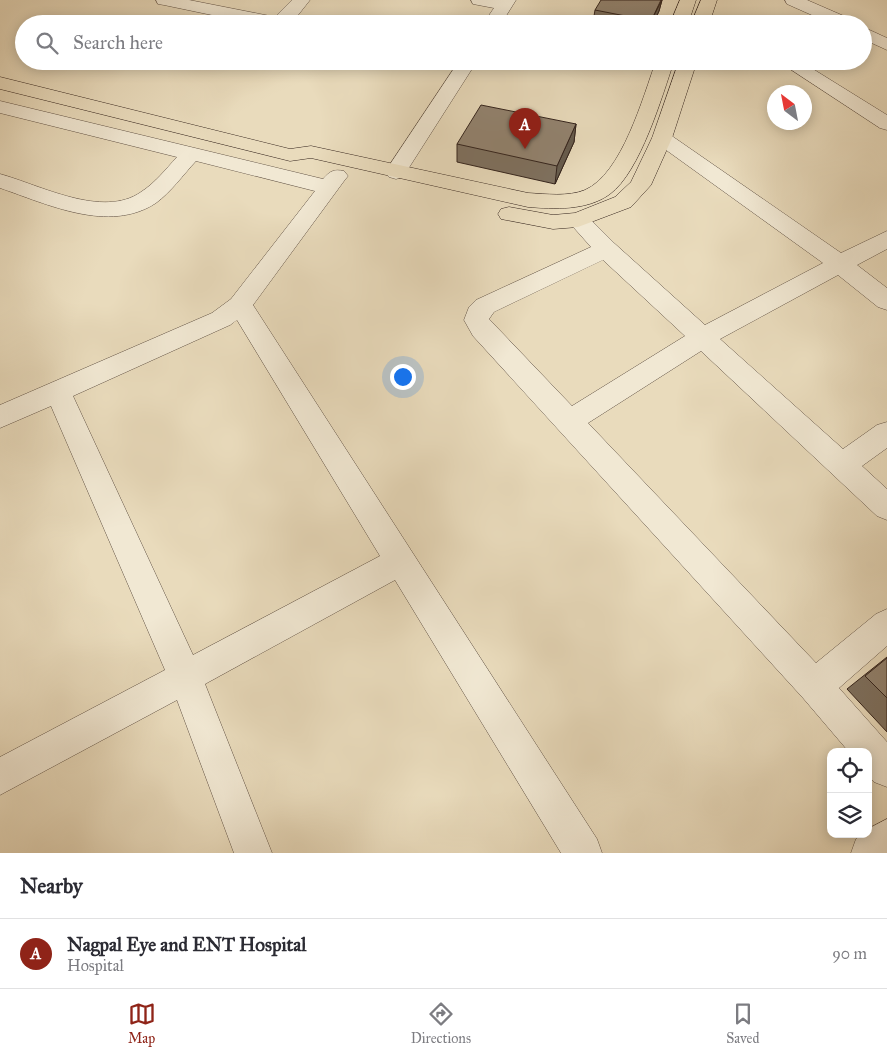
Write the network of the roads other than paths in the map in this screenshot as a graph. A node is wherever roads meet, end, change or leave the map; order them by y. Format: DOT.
graph roads {
  1 [pos="302,0"];
  2 [pos="479,0"];
  3 [pos="688,0"];
  4 [pos="709,0"];
  5 [pos="793,0"];
  6 [pos="174,1"];
  7 [pos="506,3"];
  8 [pos="239,15"];
  9 [pos="288,15"];
  10 [pos="498,15"];
  11 [pos="682,15"];
  12 [pos="706,15"];
  13 [pos="827,15"];
  14 [pos="872,37"];
  15 [pos="887,45"];
  16 [pos="462,70"];
  17 [pos="662,70"];
  18 [pos="685,70"];
  19 [pos="801,70"];
  20 [pos="0,83"];
  21 [pos="4,113"];
  22 [pos="887,124"];
  23 [pos="662,138"];
  24 [pos="191,154"];
  25 [pos="290,155"];
  26 [pos="396,172"];
  27 [pos="332,181"];
  28 [pos="0,182"];
  29 [pos="578,220"];
  30 [pos="887,239"];
  31 [pos="606,248"];
  32 [pos="840,264"];
  33 [pos="887,301"];
  34 [pos="240,305"];
  35 [pos="703,337"];
  36 [pos="58,392"];
  37 [pos="0,417"];
  38 [pos="573,425"];
  39 [pos="887,433"];
  40 [pos="841,466"];
  41 [pos="887,507"];
  42 [pos="401,561"];
  43 [pos="887,626"];
  44 [pos="185,676"];
  45 [pos="815,686"];
  46 [pos="887,769"];
  47 [pos="0,777"];
  48 [pos="887,838"];
  49 [pos="253,853"];
  50 [pos="583,853"];
  51 [pos="870,853"];
  1 -- 9 [label="street"];
  2 -- 7 [label="street"];
  3 -- 11 [label="main road"];
  4 -- 12 [label="main road"];
  5 -- 13 [label="street"];
  6 -- 8 [label="street"];
  7 -- 10 [label="street"];
  14 -- 15 [label="street"];
  16 -- 26 [label="street"];
  17 -- 26 [label="main road"];
  18 -- 23 [label="main road"];
  19 -- 22 [label="street"];
  20 -- 25 [label="main road"];
  21 -- 24 [label="street"];
  23 -- 29 [label="main road"];
  23 -- 32 [label="street"];
  24 -- 27 [label="street"];
  24 -- 28 [label="street"];
  25 -- 26 [label="main road"];
  25 -- 27 [label="main road"];
  27 -- 29 [label="main road"];
  27 -- 34 [label="street"];
  29 -- 31 [label="street"];
  30 -- 32 [label="street"];
  31 -- 35 [label="street"];
  31 -- 38 [label="street"];
  32 -- 33 [label="street"];
  32 -- 35 [label="street"];
  34 -- 36 [label="street"];
  34 -- 42 [label="street"];
  35 -- 38 [label="street"];
  35 -- 40 [label="street"];
  36 -- 37 [label="street"];
  36 -- 44 [label="street"];
  38 -- 45 [label="street"];
  39 -- 40 [label="street"];
  40 -- 41 [label="street"];
  42 -- 44 [label="street"];
  42 -- 50 [label="street"];
  43 -- 45 [label="street"];
  44 -- 47 [label="street"];
  44 -- 49 [label="street"];
  45 -- 46 [label="street"];
  48 -- 51 [label="street"];
}
